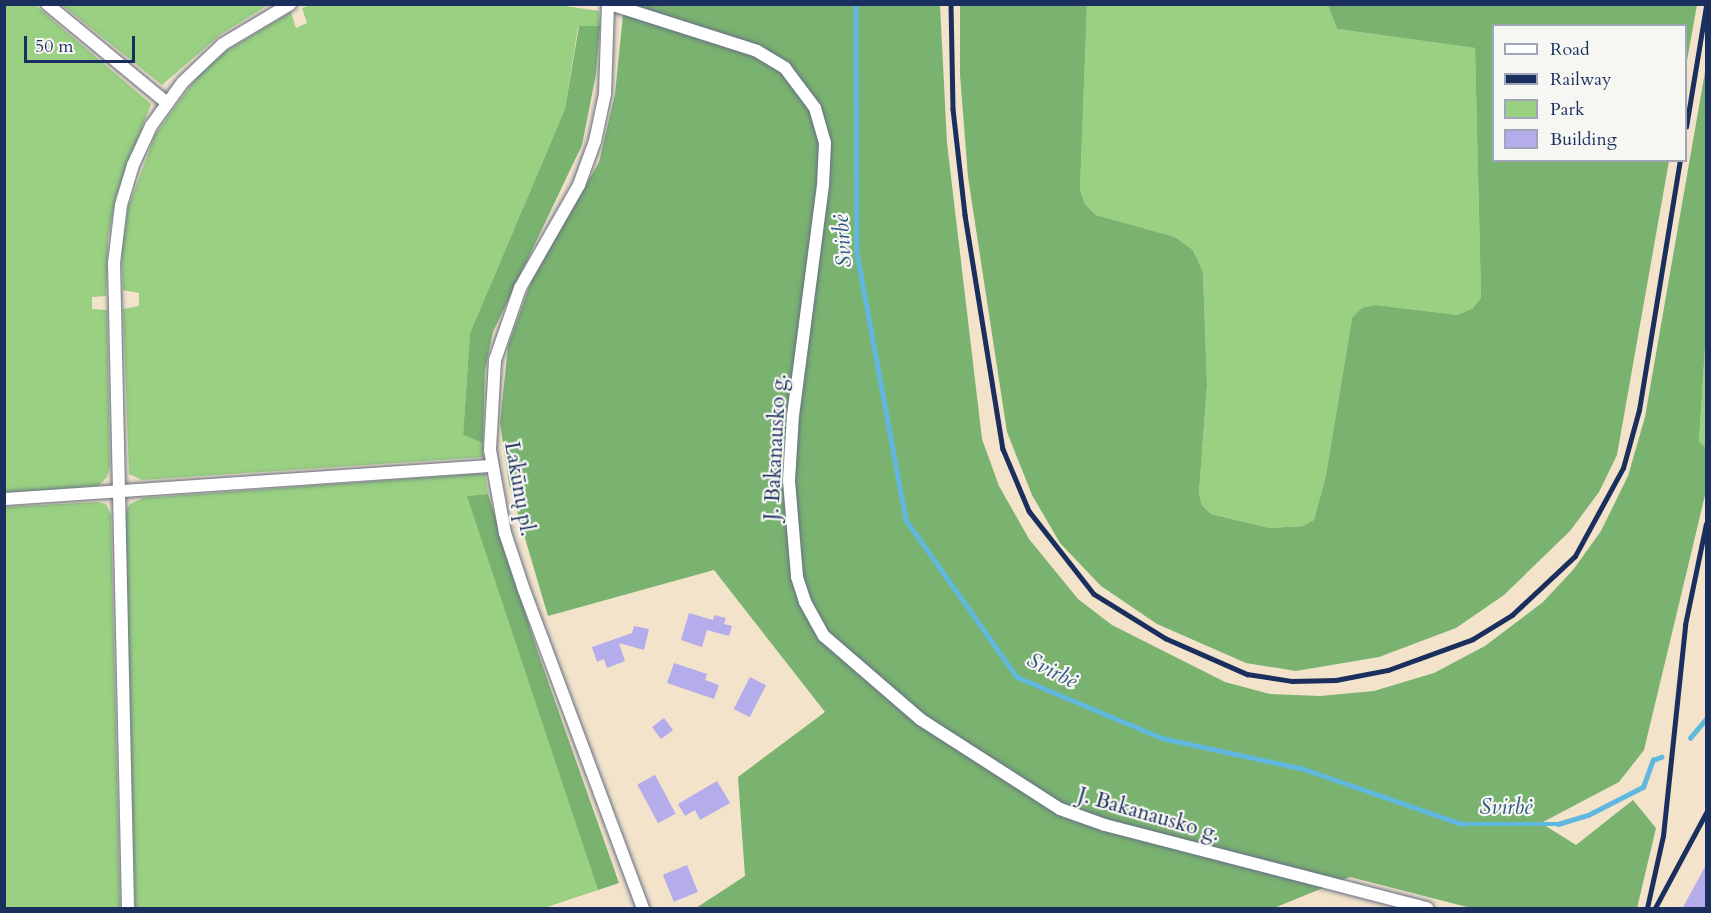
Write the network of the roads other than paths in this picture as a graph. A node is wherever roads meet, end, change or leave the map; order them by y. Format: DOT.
graph roads {
  1 [pos="47,4"];
  2 [pos="290,4"];
  3 [pos="609,4"];
  4 [pos="167,103"];
  5 [pos="491,466"];
  6 [pos="119,490"];
  7 [pos="4,499"];
  8 [pos="128,909"];
  9 [pos="643,909"];
  10 [pos="1427,909"];
  1 -- 4 [label="street"];
  2 -- 4 [label="street"];
  3 -- 5 [label="street, Lakūnų pl."];
  3 -- 10 [label="street, J. Bakanausko g."];
  4 -- 6 [label="street"];
  5 -- 6 [label="street"];
  5 -- 9 [label="street, Lakūnų pl."];
  6 -- 7 [label="street"];
  6 -- 8 [label="street"];
}
